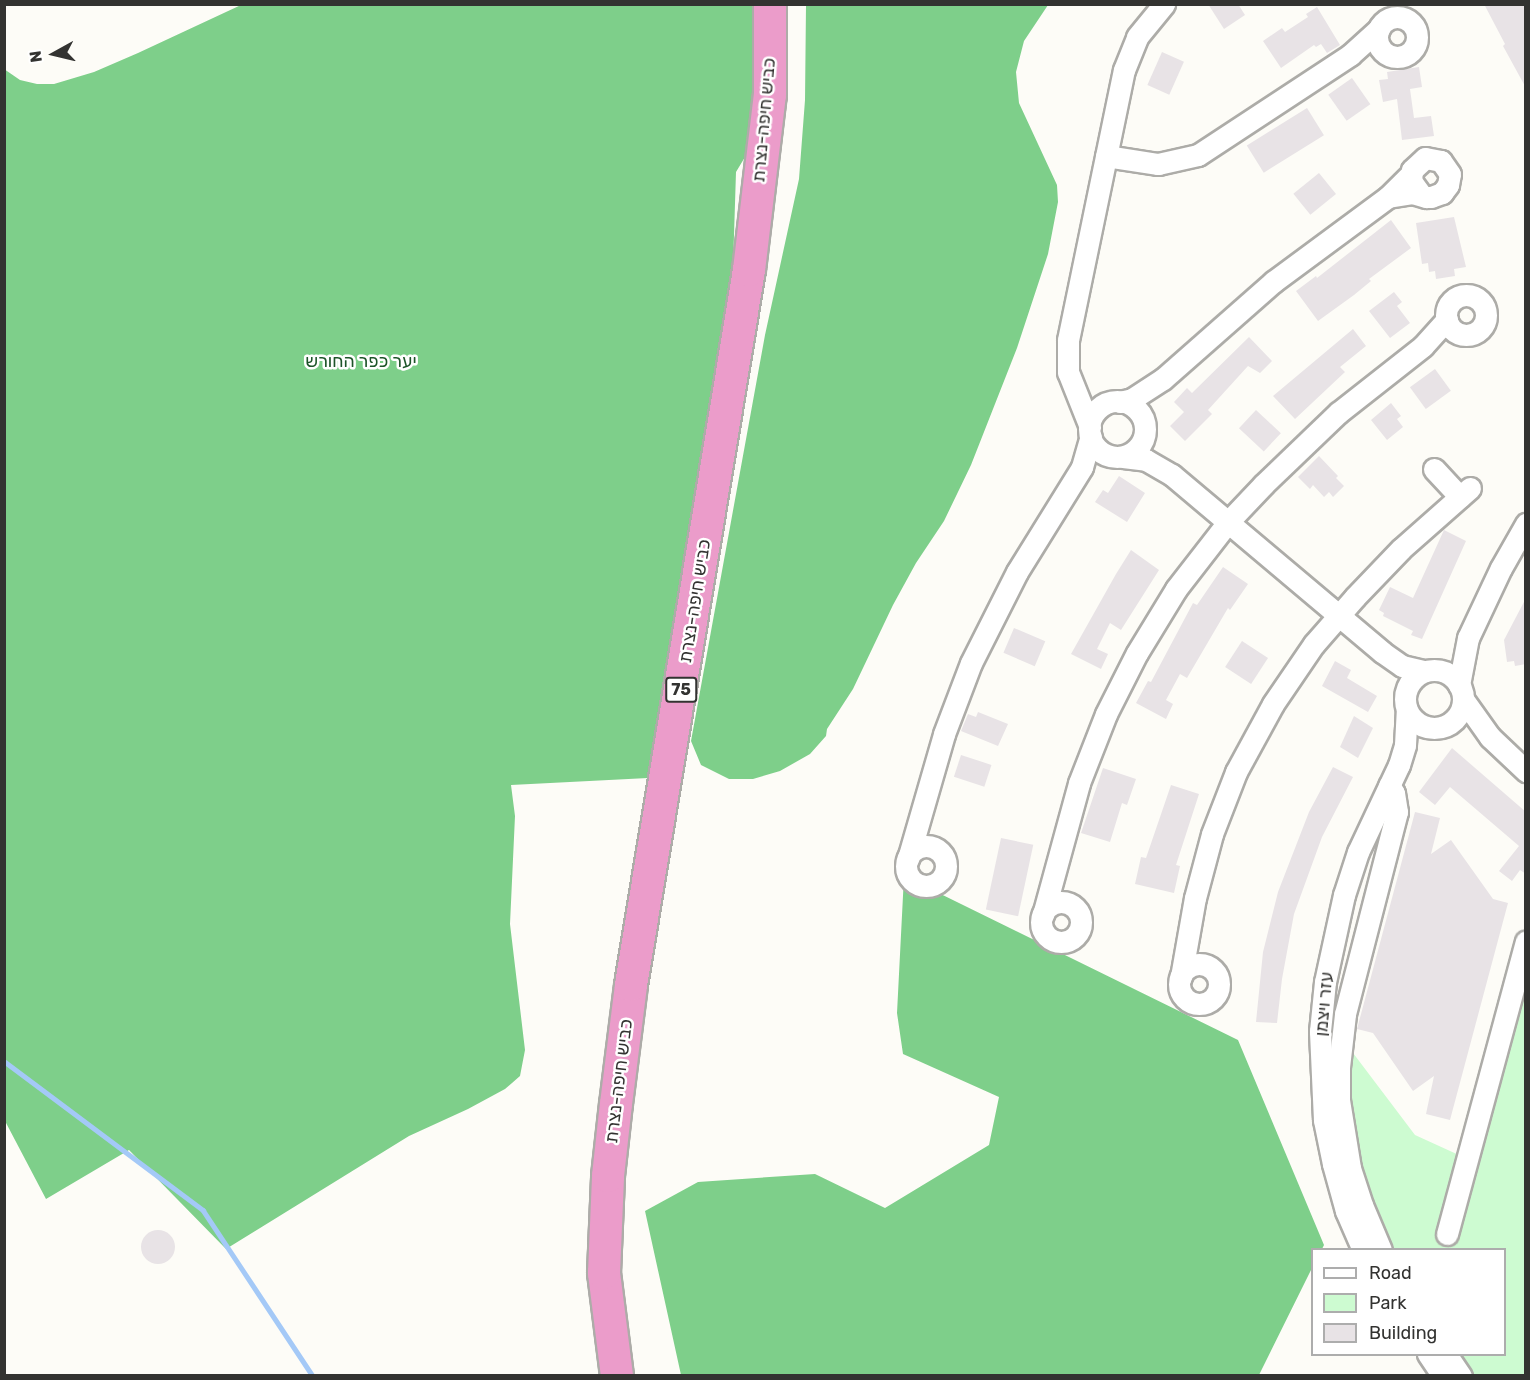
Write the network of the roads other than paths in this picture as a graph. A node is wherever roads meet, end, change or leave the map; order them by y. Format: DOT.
graph roads {
  1 [pos="770,4"];
  2 [pos="1164,4"];
  3 [pos="1378,29"];
  4 [pos="1385,52"];
  5 [pos="1350,55"];
  6 [pos="1106,156"];
  7 [pos="1410,175"];
  8 [pos="1421,195"];
  9 [pos="1388,197"];
  10 [pos="1447,319"];
  11 [pos="1462,335"];
  12 [pos="1423,346"];
  13 [pos="1067,365"];
  14 [pos="1166,376"];
  15 [pos="1115,402"];
  16 [pos="1144,427"];
  17 [pos="1090,432"];
  18 [pos="1118,457"];
  19 [pos="1434,470"];
  20 [pos="1172,475"];
  21 [pos="1064,499"];
  22 [pos="1228,522"];
  23 [pos="1526,524"];
  24 [pos="1338,615"];
  25 [pos="1468,638"];
  26 [pos="1382,652"];
  27 [pos="1430,670"];
  28 [pos="1461,692"];
  29 [pos="1406,701"];
  30 [pos="1445,725"];
  31 [pos="1490,737"];
  32 [pos="1399,765"];
  33 [pos="1526,771"];
  34 [pos="1389,785"];
  35 [pos="921,810"];
  36 [pos="933,848"];
  37 [pos="908,859"];
  38 [pos="1056,863"];
  39 [pos="1067,903"];
  40 [pos="1043,915"];
  41 [pos="1526,941"];
  42 [pos="1188,942"];
  43 [pos="1200,965"];
  44 [pos="1181,977"];
  45 [pos="1447,1234"];
  46 [pos="1362,1248"];
  47 [pos="1380,1248"];
  48 [pos="1429,1356"];
  49 [pos="1447,1356"];
  50 [pos="616,1376"];
  51 [pos="1443,1376"];
  52 [pos="1461,1376"];
  1 -- 50 [label="highway, כביש חיפה-נצרת / 75"];
  2 -- 6 [label="street"];
  3 -- 4 [label="street"];
  3 -- 4 [label="street"];
  3 -- 5 [label="street"];
  4 -- 5 [label="street"];
  5 -- 6 [label="street"];
  6 -- 13 [label="street"];
  7 -- 8 [label="street"];
  7 -- 8 [label="street"];
  7 -- 9 [label="street"];
  8 -- 9 [label="street"];
  9 -- 14 [label="street"];
  10 -- 11 [label="street"];
  10 -- 11 [label="street"];
  10 -- 12 [label="street"];
  11 -- 12 [label="street"];
  12 -- 22 [label="street"];
  13 -- 15 [label="street"];
  13 -- 17 [label="street"];
  14 -- 15 [label="street"];
  14 -- 16 [label="street"];
  15 -- 16 [label="street"];
  15 -- 17 [label="street"];
  16 -- 18 [label="street"];
  16 -- 20 [label="street"];
  17 -- 18 [label="street"];
  17 -- 21 [label="street"];
  18 -- 20 [label="street"];
  18 -- 21 [label="street"];
  19 -- 24 [label="street"];
  20 -- 22 [label="street"];
  21 -- 35 [label="street"];
  22 -- 24 [label="street"];
  22 -- 38 [label="street"];
  23 -- 25 [label="street"];
  24 -- 26 [label="street"];
  24 -- 42 [label="street"];
  25 -- 27 [label="street"];
  25 -- 28 [label="street"];
  26 -- 27 [label="street"];
  26 -- 29 [label="street"];
  27 -- 28 [label="street"];
  27 -- 29 [label="street"];
  28 -- 30 [label="street"];
  28 -- 31 [label="street"];
  29 -- 30 [label="street"];
  29 -- 32 [label="street"];
  30 -- 31 [label="street"];
  30 -- 32 [label="street"];
  31 -- 33 [label="street"];
  32 -- 34 [label="street, עזר ויצמן"];
  34 -- 46 [label="street, עזר ויצמן"];
  34 -- 47 [label="street"];
  35 -- 36 [label="street"];
  35 -- 37 [label="street"];
  36 -- 37 [label="street"];
  36 -- 37 [label="street"];
  38 -- 39 [label="street"];
  38 -- 40 [label="street"];
  39 -- 40 [label="street"];
  39 -- 40 [label="street"];
  41 -- 45 [label="street"];
  42 -- 43 [label="street"];
  42 -- 44 [label="street"];
  43 -- 44 [label="street"];
  43 -- 44 [label="street"];
  48 -- 51 [label="street"];
  49 -- 52 [label="street"];
}
